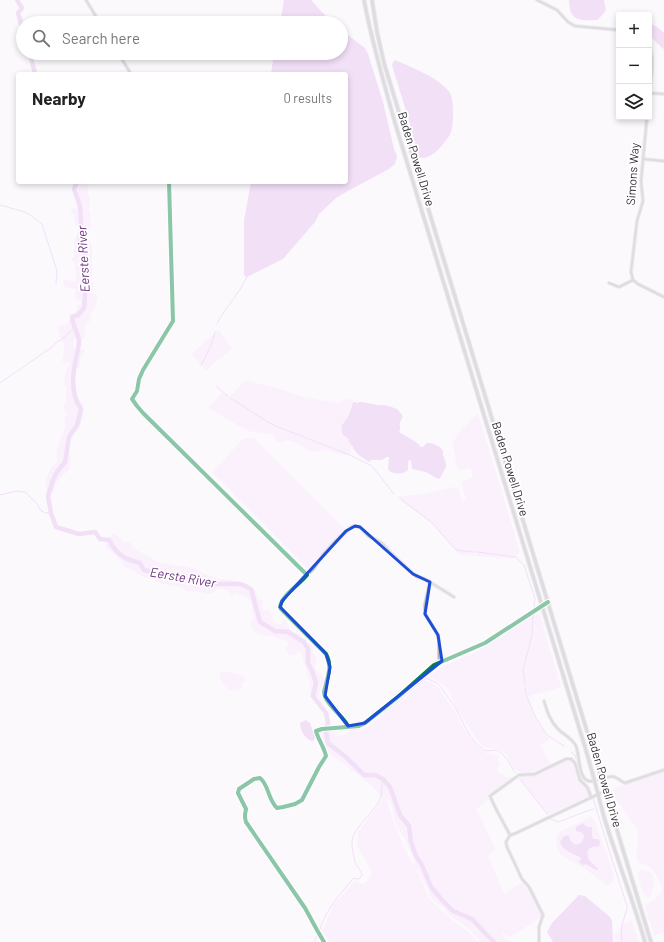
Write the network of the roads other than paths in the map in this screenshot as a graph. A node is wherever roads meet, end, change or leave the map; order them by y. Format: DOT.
graph roads {
  1 [pos="86,0"];
  2 [pos="364,0"];
  3 [pos="372,0"];
  4 [pos="538,0"];
  5 [pos="96,16"];
  6 [pos="616,30"];
  7 [pos="651,48"];
  8 [pos="122,60"];
  9 [pos="130,72"];
  10 [pos="650,84"];
  11 [pos="652,93"];
  12 [pos="664,94"];
  13 [pos="647,120"];
  14 [pos="643,159"];
  15 [pos="664,161"];
  16 [pos="169,184"];
  17 [pos="633,280"];
  18 [pos="609,283"];
  19 [pos="664,296"];
  20 [pos="307,575"];
  21 [pos="430,582"];
  22 [pos="454,597"];
  23 [pos="548,602"];
  24 [pos="542,606"];
  25 [pos="442,661"];
  26 [pos="544,701"];
  27 [pos="348,726"];
  28 [pos="573,760"];
  29 [pos="579,761"];
  30 [pos="664,770"];
  31 [pos="605,778"];
  32 [pos="592,782"];
  33 [pos="605,791"];
  34 [pos="599,794"];
  35 [pos="591,797"];
  36 [pos="510,834"];
  37 [pos="324,942"];
  38 [pos="539,942"];
  39 [pos="645,942"];
  40 [pos="651,942"];
  1 -- 5 [label="street"];
  2 -- 24 [label="main road, Baden Powell Drive"];
  3 -- 23 [label="main road, Baden Powell Drive"];
  4 -- 6 [label="street"];
  7 -- 10 [label="street"];
  8 -- 9 [label="street"];
  11 -- 12 [label="street"];
  13 -- 14 [label="street, Simons Way"];
  14 -- 15 [label="street"];
  14 -- 17 [label="street, Simons Way"];
  16 -- 20 [label="street"];
  17 -- 18 [label="street"];
  17 -- 19 [label="street"];
  20 -- 21 [label="street"];
  20 -- 27 [label="street"];
  21 -- 22 [label="street"];
  21 -- 25 [label="street"];
  23 -- 24 [label="street"];
  23 -- 33 [label="main road, Baden Powell Drive"];
  24 -- 25 [label="street"];
  24 -- 34 [label="main road, Baden Powell Drive"];
  25 -- 27 [label="street"];
  26 -- 29 [label="street"];
  27 -- 37 [label="street"];
  28 -- 29 [label="street"];
  28 -- 35 [label="street"];
  28 -- 36 [label="street"];
  29 -- 32 [label="street"];
  30 -- 31 [label="street"];
  33 -- 34 [label="street"];
  33 -- 40 [label="main road, Baden Powell Drive"];
  34 -- 35 [label="street"];
  34 -- 39 [label="main road, Baden Powell Drive"];
  35 -- 36 [label="street"];
  36 -- 38 [label="street"];
}
